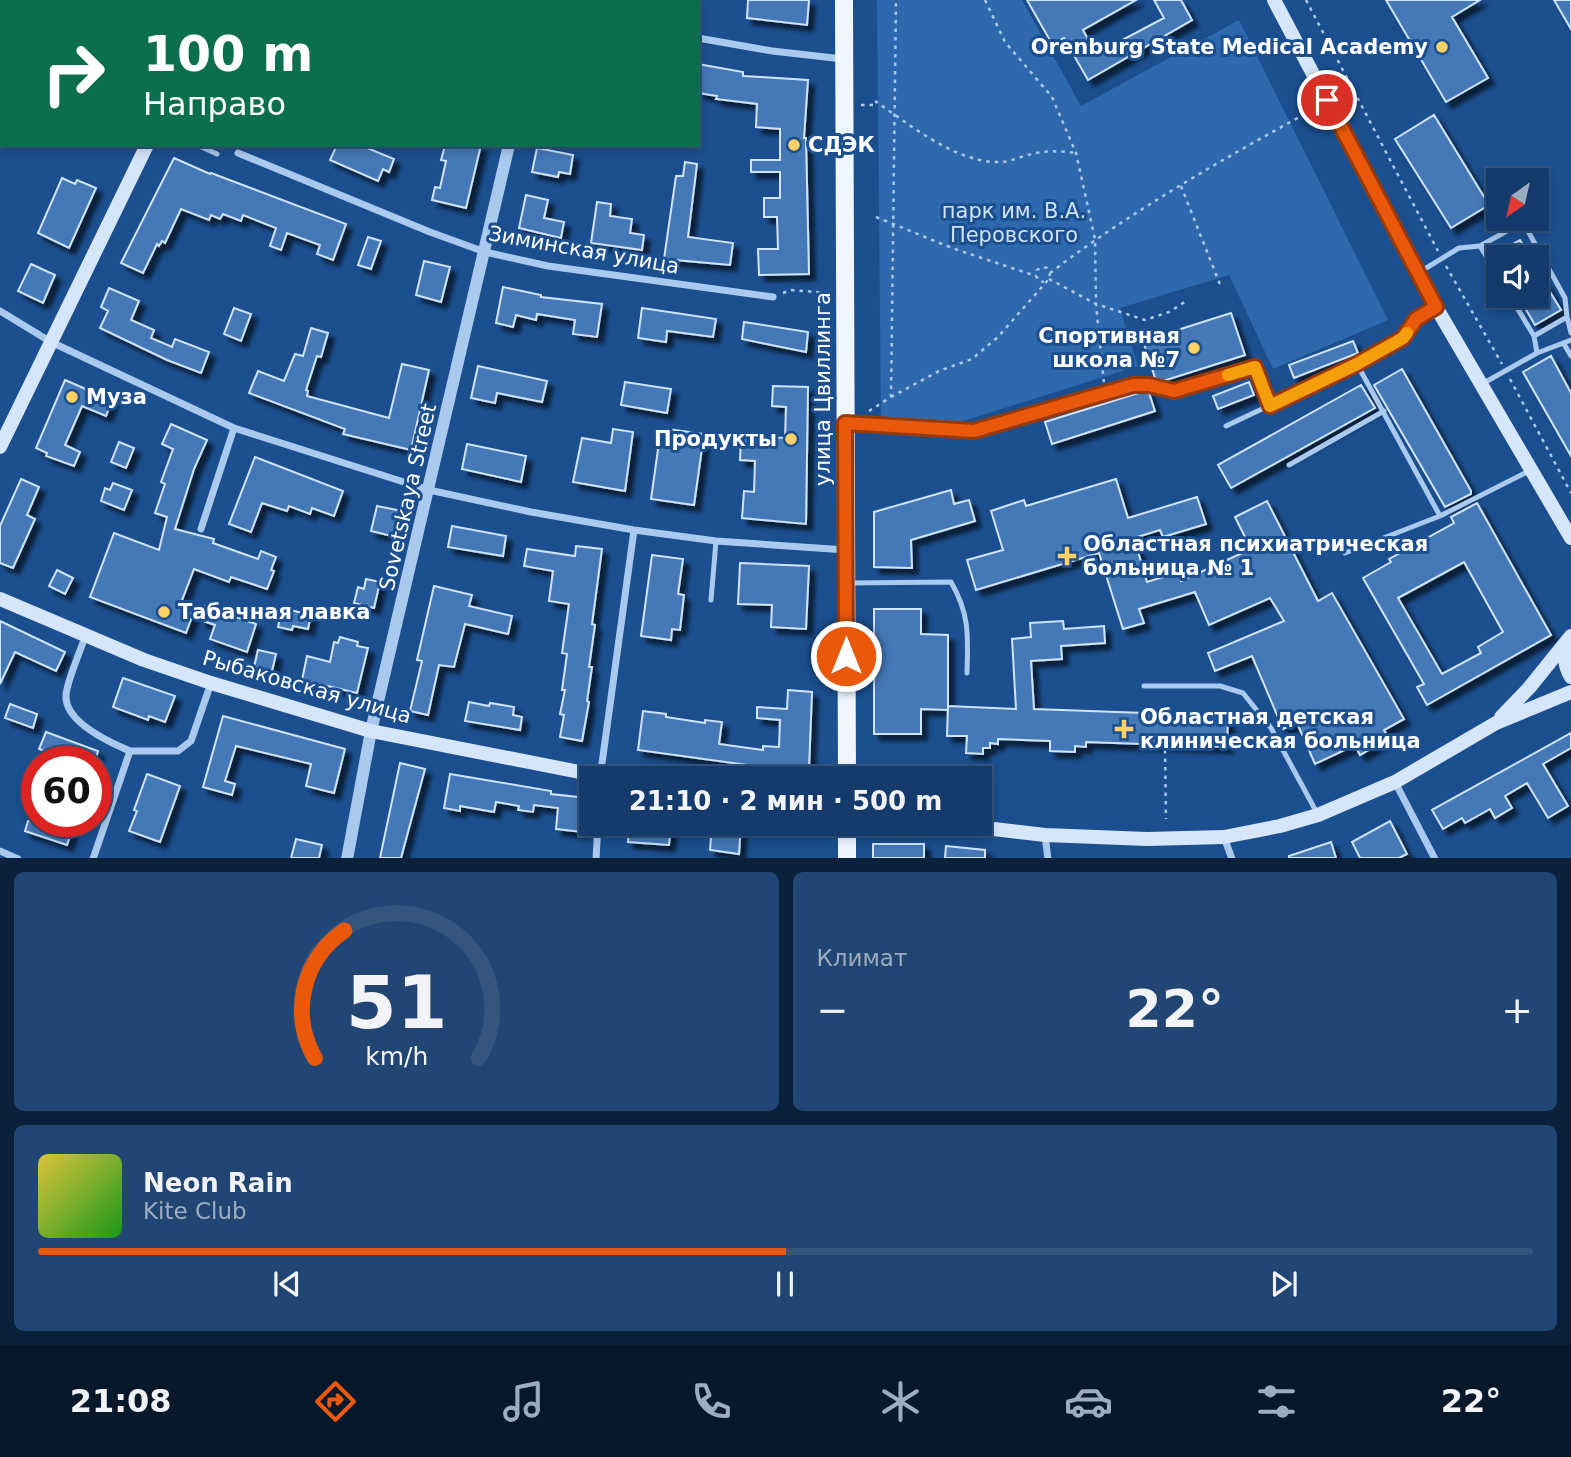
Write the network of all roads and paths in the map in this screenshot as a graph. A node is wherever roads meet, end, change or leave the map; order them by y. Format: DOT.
graph roads {
  1 [pos="844,0"];
  2 [pos="896,0"];
  3 [pos="985,0"];
  4 [pos="1274,0"];
  5 [pos="1306,0"];
  6 [pos="700,38"];
  7 [pos="844,60"];
  8 [pos="875,101"];
  9 [pos="895,114"];
  10 [pos="1303,115"];
  11 [pos="146,147"];
  12 [pos="202,147"];
  13 [pos="509,147"];
  14 [pos="1076,152"];
  15 [pos="238,153"];
  16 [pos="217,154"];
  17 [pos="1181,186"];
  18 [pos="876,217"];
  19 [pos="893,224"];
  20 [pos="1096,239"];
  21 [pos="1480,246"];
  22 [pos="485,252"];
  23 [pos="1486,256"];
  24 [pos="1441,257"];
  25 [pos="1418,272"];
  26 [pos="1050,273"];
  27 [pos="1036,276"];
  28 [pos="1049,279"];
  29 [pos="1044,282"];
  30 [pos="1222,288"];
  31 [pos="845,294"];
  32 [pos="773,297"];
  33 [pos="1188,300"];
  34 [pos="1096,304"];
  35 [pos="1436,307"];
  36 [pos="1517,308"];
  37 [pos="0,311"];
  38 [pos="1567,317"];
  39 [pos="1571,333"];
  40 [pos="1534,336"];
  41 [pos="1571,340"];
  42 [pos="51,342"];
  43 [pos="1564,344"];
  44 [pos="1537,354"];
  45 [pos="1571,356"];
  46 [pos="1357,364"];
  47 [pos="1506,370"];
  48 [pos="1482,384"];
  49 [pos="1104,393"];
  50 [pos="891,397"];
  51 [pos="1270,406"];
  52 [pos="869,411"];
  53 [pos="1384,411"];
  54 [pos="845,423"];
  55 [pos="1226,426"];
  56 [pos="234,428"];
  57 [pos="0,447"];
  58 [pos="1289,466"];
  59 [pos="1531,470"];
  60 [pos="429,490"];
  61 [pos="1571,493"];
  62 [pos="1440,516"];
  63 [pos="201,529"];
  64 [pos="634,530"];
  65 [pos="1570,534"];
  66 [pos="716,541"];
  67 [pos="846,550"];
  68 [pos="1345,553"];
  69 [pos="846,583"];
  70 [pos="0,599"];
  71 [pos="711,600"];
  72 [pos="85,637"];
  73 [pos="1569,639"];
  74 [pos="967,673"];
  75 [pos="1571,677"];
  76 [pos="211,683"];
  77 [pos="1144,687"];
  78 [pos="1571,692"];
  79 [pos="1496,723"];
  80 [pos="371,731"];
  81 [pos="1165,750"];
  82 [pos="130,751"];
  83 [pos="606,766"];
  84 [pos="847,766"];
  85 [pos="579,773"];
  86 [pos="1395,782"];
  87 [pos="1318,815"];
  88 [pos="1166,818"];
  89 [pos="992,829"];
  90 [pos="1045,835"];
  91 [pos="597,836"];
  92 [pos="847,836"];
  93 [pos="1224,837"];
  94 [pos="93,858"];
  95 [pos="347,858"];
  96 [pos="596,858"];
  97 [pos="847,858"];
  98 [pos="1048,858"];
  99 [pos="1232,858"];
  100 [pos="1435,858"];
  1 -- 7 [label="main road, улица Цвиллинга"];
  2 -- 9 [label="path"];
  3 -- 14 [label="path"];
  4 -- 25 [label="main road"];
  5 -- 24 [label="path"];
  6 -- 7 [label="street"];
  7 -- 31 [label="main road, улица Цвиллинга"];
  8 -- 9 [label="path"];
  9 -- 14 [label="path"];
  9 -- 19 [label="path"];
  10 -- 17 [label="path"];
  11 -- 42 [label="main road"];
  12 -- 16 [label="lane"];
  13 -- 22 [label="street, Sovetskaya Street"];
  14 -- 20 [label="path"];
  15 -- 22 [label="street, Зиминская улица"];
  17 -- 20 [label="path"];
  17 -- 30 [label="path"];
  18 -- 19 [label="path"];
  19 -- 27 [label="path"];
  19 -- 50 [label="path"];
  20 -- 26 [label="path"];
  20 -- 34 [label="path"];
  21 -- 23 [label="lane"];
  21 -- 24 [label="lane"];
  21 -- 38 [label="lane"];
  22 -- 32 [label="street, Зиминская улица"];
  22 -- 60 [label="street, Sovetskaya Street"];
  24 -- 25 [label="lane"];
  24 -- 47 [label="path"];
  25 -- 35 [label="main road"];
  26 -- 27 [label="path"];
  26 -- 28 [label="path"];
  27 -- 29 [label="path"];
  28 -- 29 [label="path"];
  28 -- 34 [label="path"];
  29 -- 50 [label="path"];
  31 -- 32 [label="path"];
  31 -- 54 [label="main road, улица Цвиллинга"];
  33 -- 34 [label="path"];
  34 -- 49 [label="path"];
  35 -- 46 [label="lane"];
  35 -- 48 [label="main road"];
  36 -- 40 [label="lane"];
  37 -- 42 [label="street"];
  38 -- 39 [label="lane"];
  38 -- 40 [label="lane"];
  40 -- 44 [label="lane"];
  41 -- 43 [label="lane"];
  42 -- 56 [label="street"];
  42 -- 57 [label="main road"];
  43 -- 44 [label="lane"];
  43 -- 45 [label="lane"];
  44 -- 47 [label="lane"];
  46 -- 51 [label="lane"];
  46 -- 53 [label="lane"];
  47 -- 48 [label="lane"];
  47 -- 61 [label="path"];
  48 -- 59 [label="main road"];
  49 -- 51 [label="lane"];
  49 -- 54 [label="lane"];
  50 -- 52 [label="path"];
  51 -- 55 [label="lane"];
  53 -- 58 [label="lane"];
  53 -- 62 [label="lane"];
  54 -- 67 [label="main road, улица Цвиллинга"];
  56 -- 60 [label="street"];
  56 -- 63 [label="street"];
  59 -- 62 [label="lane"];
  59 -- 65 [label="main road"];
  60 -- 64 [label="street"];
  60 -- 80 [label="street, Sovetskaya Street"];
  62 -- 68 [label="lane"];
  64 -- 66 [label="street"];
  64 -- 83 [label="street"];
  66 -- 67 [label="street"];
  66 -- 71 [label="lane"];
  67 -- 69 [label="main road, улица Цвиллинга"];
  69 -- 74 [label="lane"];
  69 -- 84 [label="main road, улица Цвиллинга"];
  70 -- 72 [label="main road, Рыбаковская улица"];
  72 -- 76 [label="main road, Рыбаковская улица"];
  72 -- 82 [label="street"];
  73 -- 75 [label="main road"];
  73 -- 79 [label="main road"];
  76 -- 80 [label="main road, Рыбаковская улица"];
  76 -- 82 [label="street"];
  77 -- 87 [label="lane"];
  78 -- 79 [label="main road"];
  79 -- 86 [label="main road"];
  80 -- 85 [label="main road, Рыбаковская улица"];
  80 -- 95 [label="street, Sovetskaya Street"];
  81 -- 88 [label="path"];
  82 -- 94 [label="street"];
  86 -- 87 [label="main road"];
  86 -- 100 [label="street"];
  87 -- 93 [label="main road"];
  89 -- 90 [label="main road"];
  90 -- 93 [label="main road"];
  90 -- 98 [label="street"];
  91 -- 96 [label="street"];
  92 -- 97 [label="main road"];
  93 -- 99 [label="street"];
}
